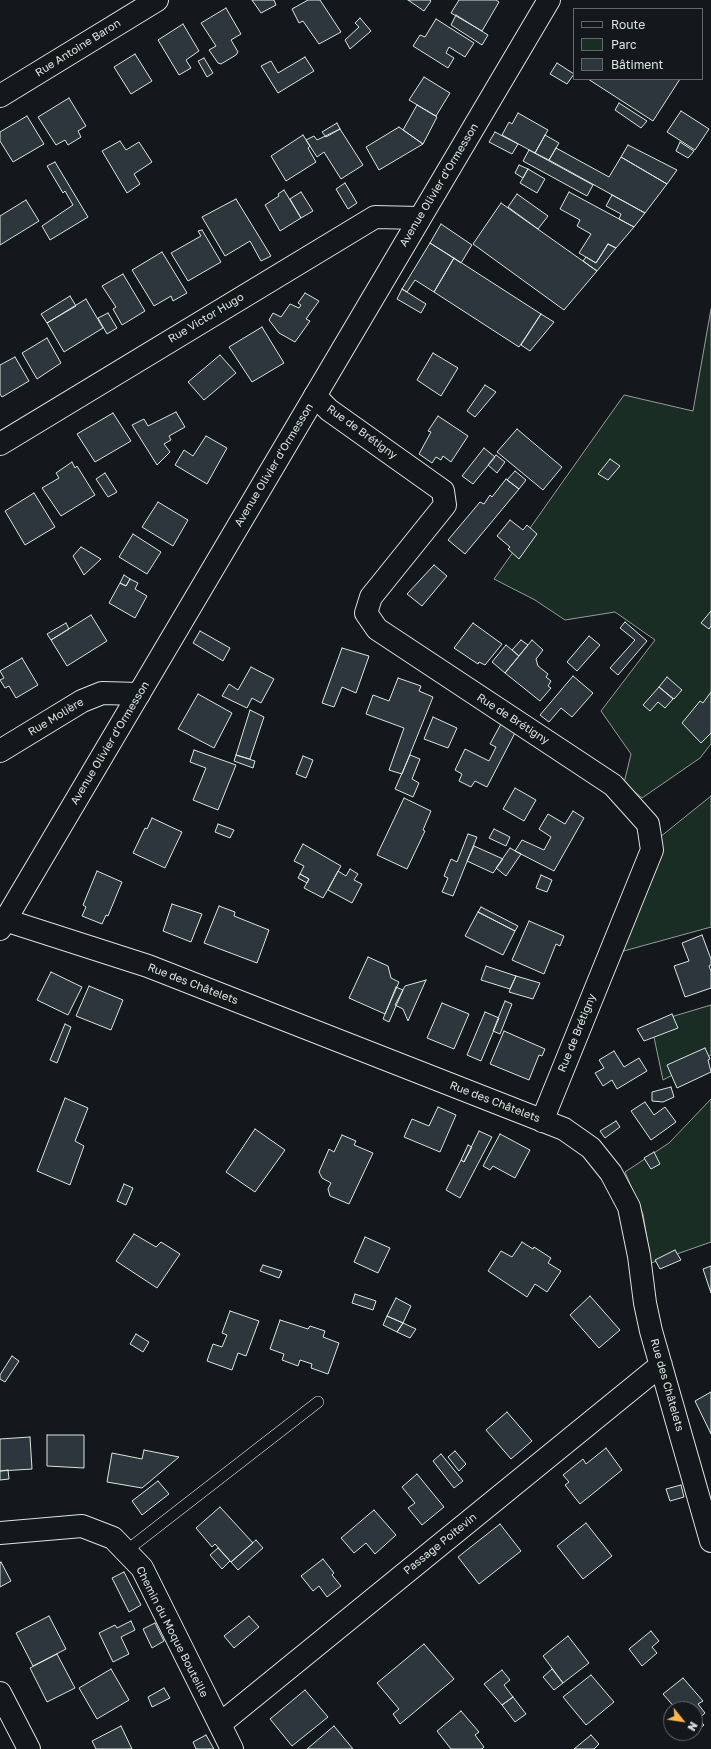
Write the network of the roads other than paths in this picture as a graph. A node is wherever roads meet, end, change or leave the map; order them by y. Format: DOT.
graph roads {
  1 [pos="157,0"];
  2 [pos="549,0"];
  3 [pos="0,96"];
  4 [pos="418,218"];
  5 [pos="315,396"];
  6 [pos="0,444"];
  7 [pos="139,694"];
  8 [pos="0,751"];
  9 [pos="3,925"];
  10 [pos="542,1121"];
  11 [pos="661,1365"];
  12 [pos="318,1402"];
  13 [pos="0,1533"];
  14 [pos="711,1541"];
  15 [pos="126,1551"];
  16 [pos="0,1693"];
  17 [pos="220,1724"];
  18 [pos="28,1749"];
  19 [pos="232,1749"];
  1 -- 3 [label="street, Rue Antoine Baron"];
  2 -- 4 [label="street, Avenue Olivier d'Ormesson"];
  4 -- 5 [label="street, Avenue Olivier d'Ormesson"];
  4 -- 6 [label="street, Rue Victor Hugo"];
  5 -- 7 [label="street, Avenue Olivier d'Ormesson"];
  5 -- 10 [label="street, Rue de Brétigny"];
  7 -- 8 [label="street, Rue Molière"];
  7 -- 9 [label="street, Avenue Olivier d'Ormesson"];
  9 -- 10 [label="street, Rue des Châtelets"];
  10 -- 11 [label="street, Rue des Châtelets"];
  11 -- 14 [label="street, Rue des Châtelets"];
  11 -- 17 [label="street, Passage Poitevin"];
  12 -- 15 [label="lane"];
  13 -- 15 [label="street, Chemin du Moque Bouteille"];
  15 -- 17 [label="street, Chemin du Moque Bouteille"];
  16 -- 18 [label="street"];
  17 -- 19 [label="street, Chemin du Moque Bouteille"];
}
